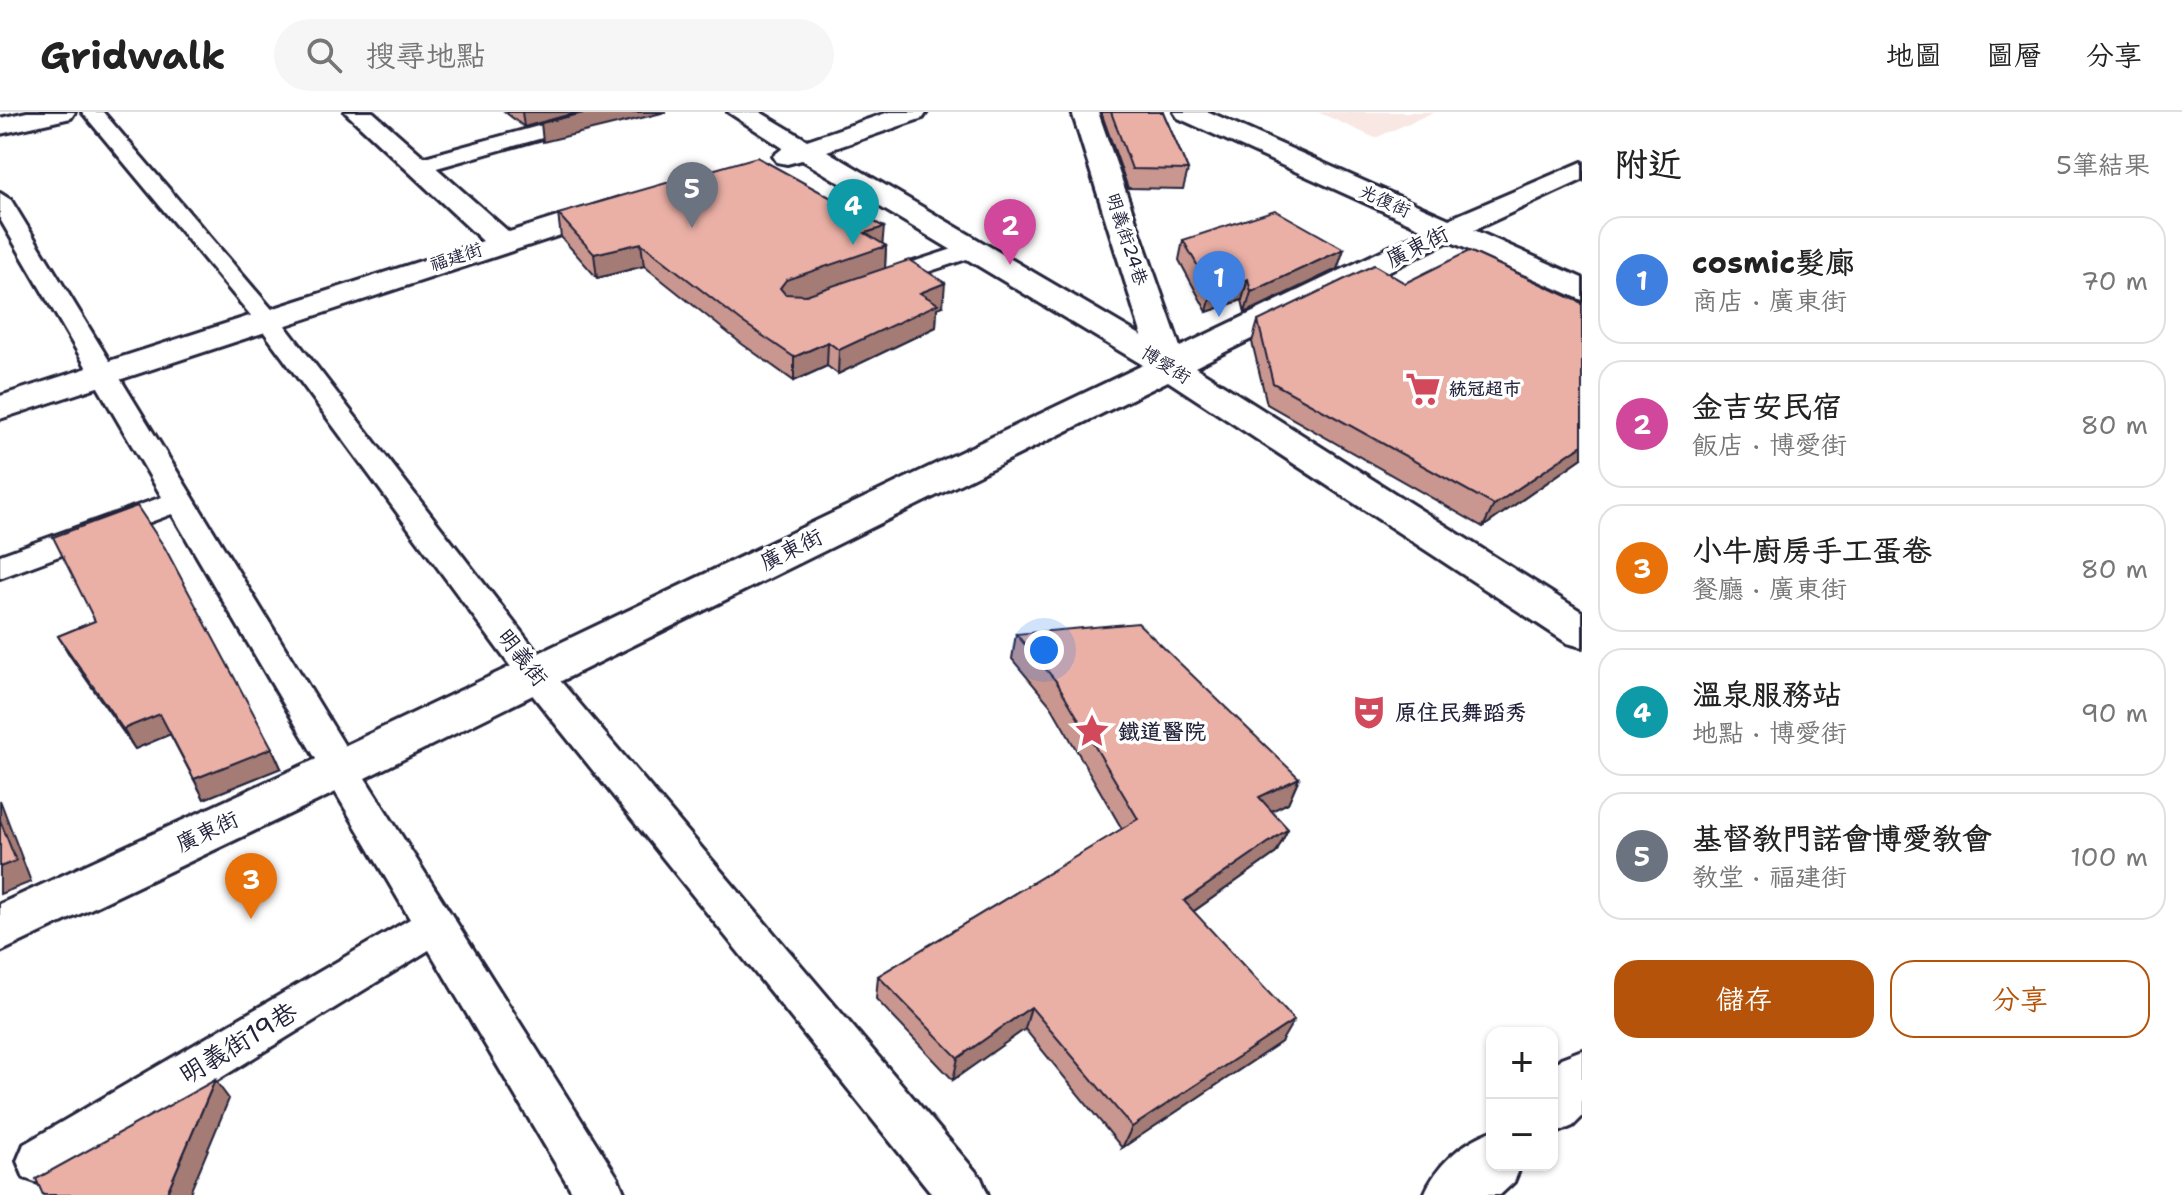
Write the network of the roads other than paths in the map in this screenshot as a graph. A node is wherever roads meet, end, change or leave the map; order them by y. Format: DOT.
graph roads {
  1 [pos="62,112"];
  2 [pos="92,112"];
  3 [pos="358,112"];
  4 [pos="613,112"];
  5 [pos="741,112"];
  6 [pos="914,112"];
  7 [pos="1085,112"];
  8 [pos="1187,112"];
  9 [pos="0,126"];
  10 [pos="806,150"];
  11 [pos="760,164"];
  12 [pos="418,166"];
  13 [pos="1582,170"];
  14 [pos="639,201"];
  15 [pos="2,207"];
  16 [pos="1449,230"];
  17 [pos="502,242"];
  18 [pos="974,249"];
  19 [pos="1582,290"];
  20 [pos="849,291"];
  21 [pos="267,319"];
  22 [pos="1169,366"];
  23 [pos="104,374"];
  24 [pos="0,408"];
  25 [pos="179,501"];
  26 [pos="0,567"];
  27 [pos="1582,632"];
  28 [pos="534,673"];
  29 [pos="340,769"];
  30 [pos="435,925"];
  31 [pos="0,929"];
  32 [pos="1582,1078"];
  33 [pos="1558,1100"];
  34 [pos="41,1161"];
  35 [pos="1486,1167"];
  36 [pos="601,1195"];
  37 [pos="964,1195"];
  38 [pos="1455,1195"];
  1 -- 9 [label="street"];
  2 -- 21 [label="lane, 明義街"];
  3 -- 12 [label="street"];
  4 -- 12 [label="lane"];
  5 -- 10 [label="street, 博愛街"];
  6 -- 10 [label="street"];
  7 -- 22 [label="street, 明義街24巷"];
  8 -- 16 [label="street, 光復街"];
  10 -- 11 [label="street"];
  10 -- 18 [label="street, 博愛街"];
  12 -- 17 [label="street"];
  13 -- 16 [label="street, 廣東街"];
  14 -- 17 [label="street, 福建街"];
  15 -- 23 [label="lane"];
  16 -- 19 [label="street, 光復街"];
  16 -- 22 [label="street, 廣東街"];
  17 -- 21 [label="street, 福建街"];
  18 -- 20 [label="lane"];
  18 -- 22 [label="street, 博愛街"];
  21 -- 23 [label="street, 福建街"];
  21 -- 28 [label="lane, 明義街"];
  22 -- 27 [label="street, 博愛街"];
  22 -- 28 [label="street, 廣東街"];
  23 -- 24 [label="street, 福建街"];
  23 -- 25 [label="lane"];
  25 -- 26 [label="lane"];
  25 -- 29 [label="lane"];
  28 -- 29 [label="street, 廣東街"];
  28 -- 37 [label="lane, 明義街"];
  29 -- 30 [label="lane"];
  29 -- 31 [label="street, 廣東街"];
  30 -- 34 [label="lane, 明義街19巷"];
  30 -- 36 [label="lane"];
  32 -- 33 [label="street"];
  35 -- 38 [label="street"];
}
